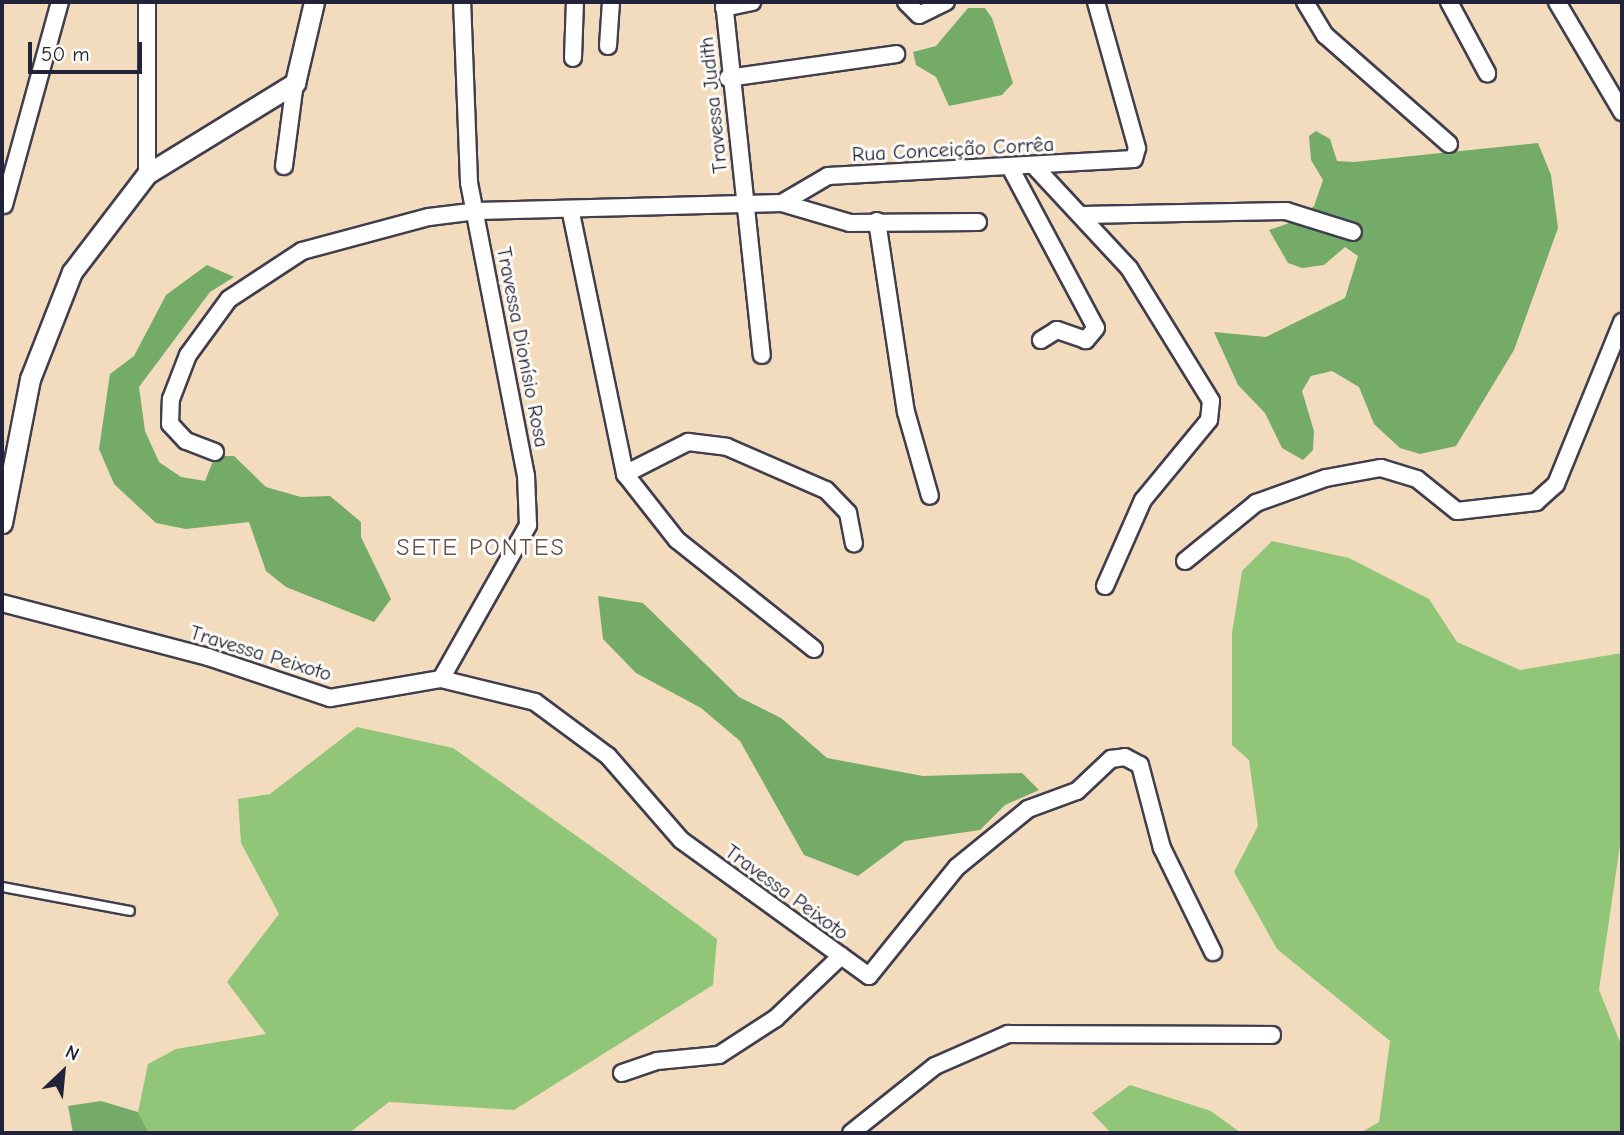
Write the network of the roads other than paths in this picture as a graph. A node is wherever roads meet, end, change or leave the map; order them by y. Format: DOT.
graph roads {
  1 [pos="60,2"];
  2 [pos="147,2"];
  3 [pos="314,2"];
  4 [pos="462,2"];
  5 [pos="575,2"];
  6 [pos="611,2"];
  7 [pos="752,2"];
  8 [pos="906,2"];
  9 [pos="946,2"];
  10 [pos="1096,2"];
  11 [pos="1305,2"];
  12 [pos="1449,2"];
  13 [pos="1557,2"];
  14 [pos="724,5"];
  15 [pos="608,46"];
  16 [pos="896,54"];
  17 [pos="573,58"];
  18 [pos="1487,73"];
  19 [pos="729,78"];
  20 [pos="295,83"];
  21 [pos="1622,112"];
  22 [pos="1449,144"];
  23 [pos="284,166"];
  24 [pos="1036,168"];
  25 [pos="1011,169"];
  26 [pos="146,174"];
  27 [pos="782,203"];
  28 [pos="746,204"];
  29 [pos="4,205"];
  30 [pos="477,211"];
  31 [pos="570,213"];
  32 [pos="1082,215"];
  33 [pos="877,221"];
  34 [pos="978,222"];
  35 [pos="1353,232"];
  36 [pos="1622,322"];
  37 [pos="1041,340"];
  38 [pos="1618,347"];
  39 [pos="762,355"];
  40 [pos="215,452"];
  41 [pos="625,474"];
  42 [pos="930,496"];
  43 [pos="2,523"];
  44 [pos="855,542"];
  45 [pos="1185,561"];
  46 [pos="1105,586"];
  47 [pos="2,603"];
  48 [pos="814,649"];
  49 [pos="441,679"];
  50 [pos="2,887"];
  51 [pos="130,911"];
  52 [pos="1213,951"];
  53 [pos="841,956"];
  54 [pos="1272,1035"];
  55 [pos="622,1073"];
  56 [pos="851,1133"];
  1 -- 29 [label="street"];
  2 -- 26 [label="street"];
  3 -- 20 [label="street"];
  4 -- 30 [label="street, Travessa Dionísio Rosa"];
  5 -- 17 [label="street"];
  6 -- 15 [label="street"];
  7 -- 14 [label="street"];
  8 -- 9 [label="street"];
  10 -- 24 [label="street, Rua Conceição Corrêa"];
  11 -- 22 [label="street"];
  12 -- 18 [label="street"];
  13 -- 21 [label="street"];
  14 -- 19 [label="street, Travessa Judith"];
  16 -- 19 [label="street"];
  19 -- 28 [label="street, Travessa Judith"];
  20 -- 23 [label="street"];
  20 -- 26 [label="street"];
  24 -- 25 [label="street, Rua Conceição Corrêa"];
  24 -- 32 [label="street"];
  25 -- 27 [label="street, Rua Conceição Corrêa"];
  25 -- 37 [label="street"];
  26 -- 43 [label="street"];
  27 -- 28 [label="street, Rua Conceição Corrêa"];
  27 -- 33 [label="street, Rua Conceição Corrêa"];
  28 -- 31 [label="street, Rua Conceição Corrêa"];
  28 -- 39 [label="street, Travessa Judith"];
  30 -- 31 [label="street, Rua Conceição Corrêa"];
  30 -- 40 [label="street, Rua Conceição Corrêa"];
  30 -- 49 [label="street, Travessa Dionísio Rosa"];
  31 -- 41 [label="street"];
  32 -- 35 [label="street"];
  32 -- 46 [label="street"];
  33 -- 34 [label="street, Rua Conceição Corrêa"];
  33 -- 42 [label="street"];
  36 -- 38 [label="street"];
  38 -- 45 [label="street"];
  41 -- 44 [label="street"];
  41 -- 48 [label="street"];
  47 -- 49 [label="street, Travessa Peixoto"];
  49 -- 53 [label="street, Travessa Peixoto"];
  50 -- 51 [label="lane"];
  52 -- 53 [label="street, Travessa Peixoto"];
  53 -- 55 [label="street"];
  54 -- 56 [label="street"];
}
